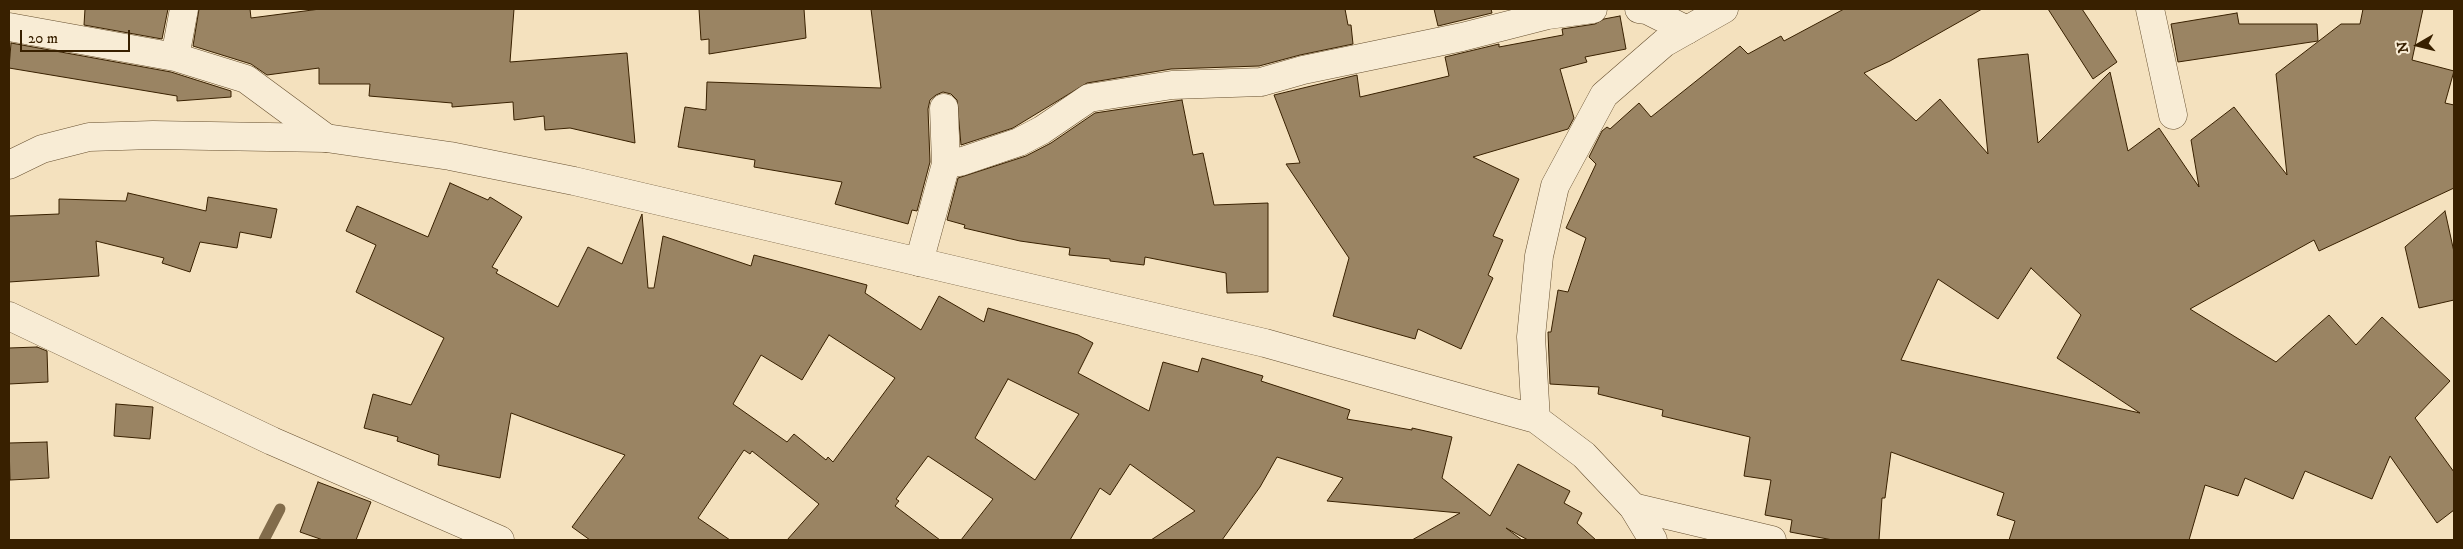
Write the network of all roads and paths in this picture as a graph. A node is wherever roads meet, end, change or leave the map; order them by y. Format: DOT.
graph roads {
  1 [pos="184,9"];
  2 [pos="1593,9"];
  3 [pos="1639,9"];
  4 [pos="1724,9"];
  5 [pos="2150,9"];
  6 [pos="9,27"];
  7 [pos="1687,30"];
  8 [pos="175,57"];
  9 [pos="944,108"];
  10 [pos="2173,115"];
  11 [pos="326,138"];
  12 [pos="946,164"];
  13 [pos="9,165"];
  14 [pos="919,262"];
  15 [pos="9,316"];
  16 [pos="1536,419"];
  17 [pos="1633,507"];
  18 [pos="500,540"];
  19 [pos="1653,540"];
  20 [pos="1772,540"];
  1 -- 8 [label="street"];
  2 -- 12 [label="street"];
  3 -- 7 [label="street"];
  4 -- 7 [label="street"];
  5 -- 10 [label="street"];
  6 -- 8 [label="street"];
  7 -- 16 [label="street"];
  8 -- 11 [label="street"];
  9 -- 12 [label="street"];
  11 -- 13 [label="street"];
  11 -- 14 [label="street"];
  12 -- 14 [label="street"];
  14 -- 16 [label="street"];
  15 -- 18 [label="street"];
  16 -- 17 [label="street"];
  17 -- 19 [label="street"];
  17 -- 20 [label="street"];
}
